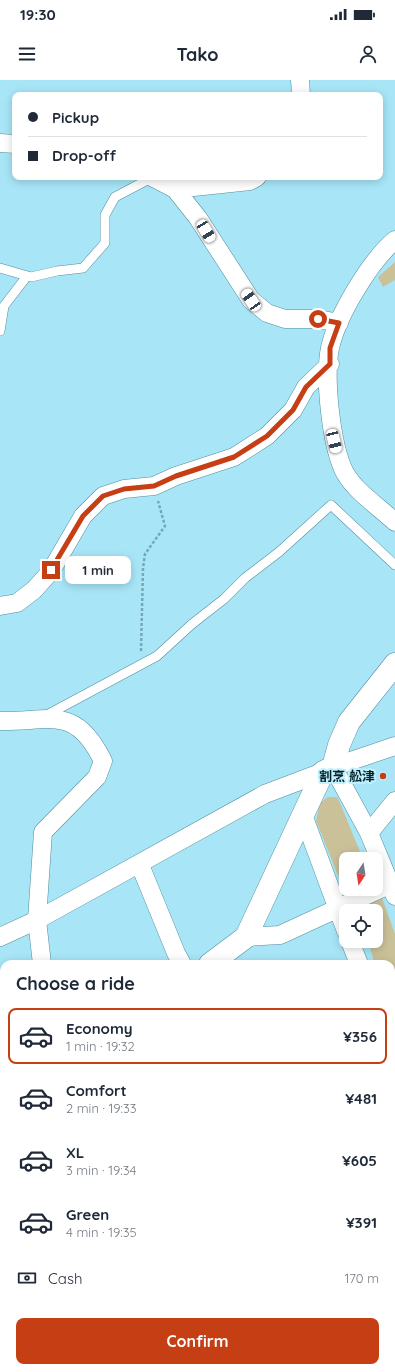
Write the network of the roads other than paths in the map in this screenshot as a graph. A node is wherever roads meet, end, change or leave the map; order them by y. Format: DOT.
graph roads {
  1 [pos="300,80"];
  2 [pos="301,92"];
  3 [pos="0,143"];
  4 [pos="12,144"];
  5 [pos="146,180"];
  6 [pos="158,180"];
  7 [pos="253,180"];
  8 [pos="175,189"];
  9 [pos="395,240"];
  10 [pos="0,268"];
  11 [pos="27,276"];
  12 [pos="339,323"];
  13 [pos="0,331"];
  14 [pos="330,364"];
  15 [pos="395,522"];
  16 [pos="395,565"];
  17 [pos="0,606"];
  18 [pos="395,664"];
  19 [pos="40,719"];
  20 [pos="0,721"];
  21 [pos="395,746"];
  22 [pos="328,769"];
  23 [pos="395,801"];
  24 [pos="303,815"];
  25 [pos="369,833"];
  26 [pos="140,864"];
  27 [pos="393,888"];
  28 [pos="337,908"];
  29 [pos="339,913"];
  30 [pos="38,920"];
  31 [pos="0,937"];
  32 [pos="246,937"];
  33 [pos="352,948"];
  34 [pos="42,960"];
  35 [pos="180,960"];
  36 [pos="215,960"];
  37 [pos="357,960"];
  1 -- 2 [label="street"];
  3 -- 4 [label="street"];
  5 -- 11 [label="lane"];
  6 -- 8 [label="street"];
  7 -- 8 [label="street"];
  8 -- 12 [label="street"];
  9 -- 12 [label="street"];
  10 -- 11 [label="lane"];
  11 -- 13 [label="lane"];
  12 -- 14 [label="street"];
  14 -- 15 [label="street"];
  14 -- 17 [label="street"];
  16 -- 19 [label="lane"];
  18 -- 22 [label="street"];
  19 -- 20 [label="street"];
  19 -- 30 [label="street"];
  21 -- 22 [label="street"];
  22 -- 24 [label="street"];
  22 -- 25 [label="street"];
  22 -- 26 [label="street"];
  23 -- 25 [label="street"];
  24 -- 28 [label="street"];
  24 -- 32 [label="street"];
  25 -- 27 [label="street"];
  26 -- 30 [label="street"];
  26 -- 35 [label="street"];
  27 -- 28 [label="street"];
  28 -- 29 [label="street"];
  28 -- 32 [label="street"];
  30 -- 31 [label="street"];
  30 -- 34 [label="street"];
  32 -- 36 [label="street"];
  33 -- 37 [label="street"];
}
